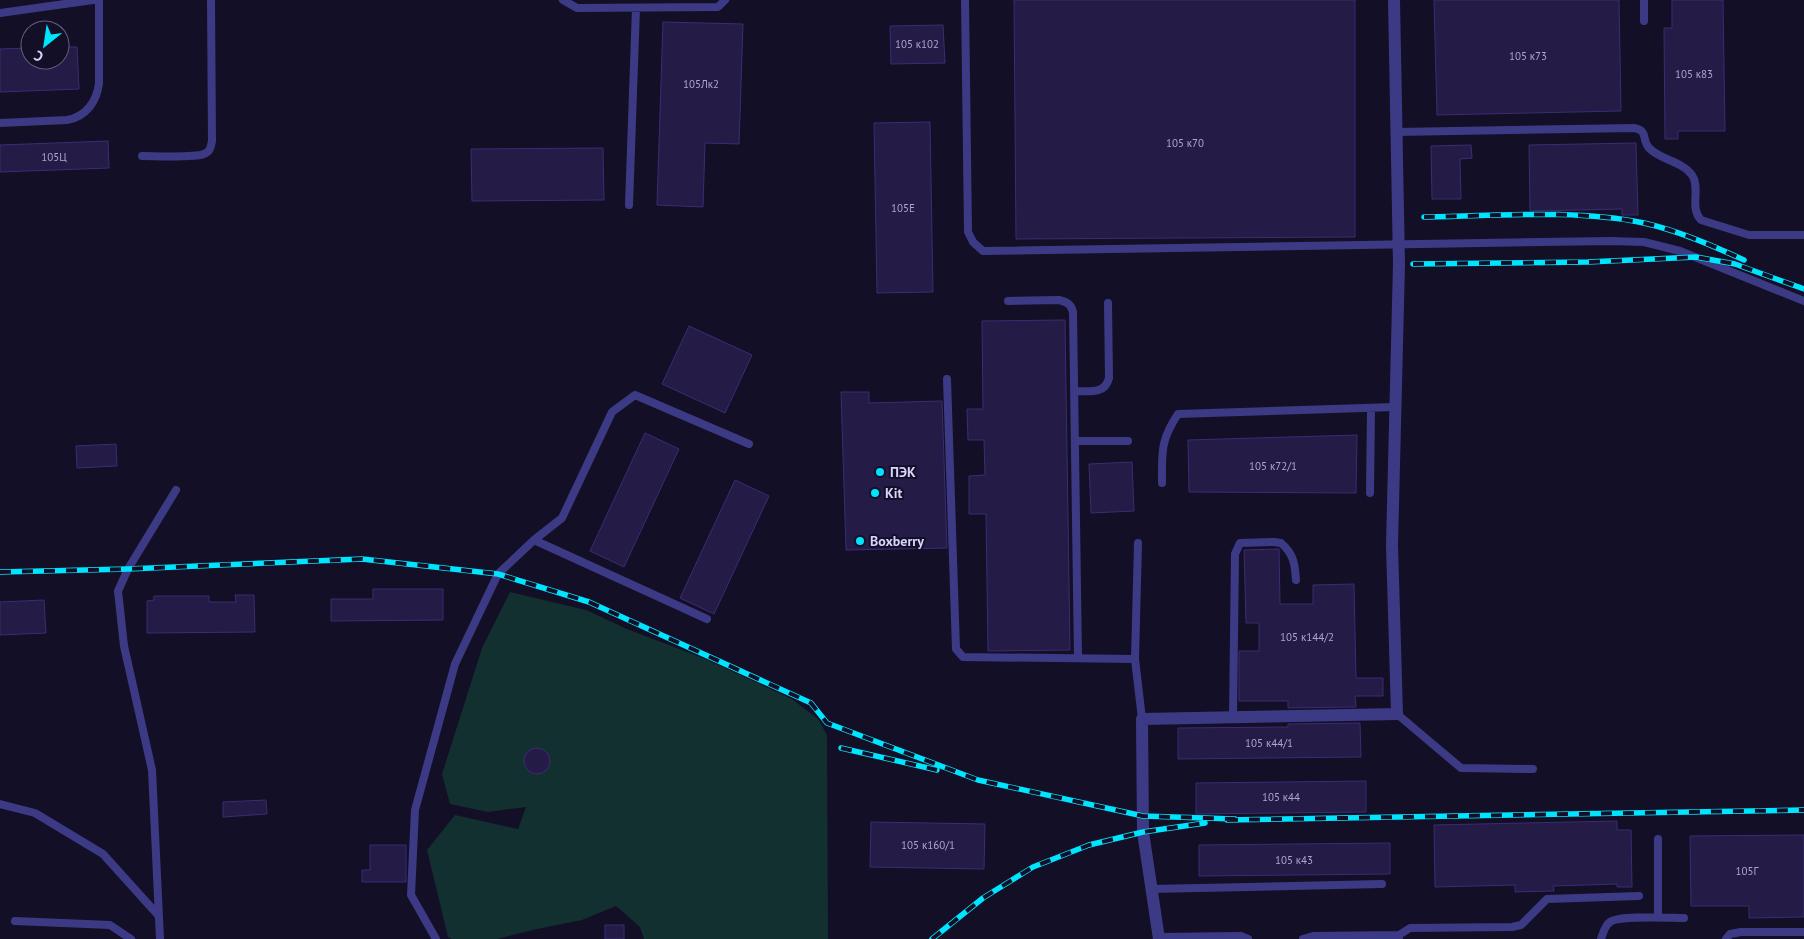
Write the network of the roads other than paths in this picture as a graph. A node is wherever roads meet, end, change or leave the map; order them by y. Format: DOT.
graph roads {
  1 [pos="93,0"];
  2 [pos="99,0"];
  3 [pos="211,0"];
  4 [pos="563,0"];
  5 [pos="725,0"];
  6 [pos="965,0"];
  7 [pos="1394,0"];
  8 [pos="1644,0"];
  9 [pos="636,8"];
  10 [pos="0,12"];
  11 [pos="1644,21"];
  12 [pos="0,123"];
  13 [pos="1396,132"];
  14 [pos="142,156"];
  15 [pos="629,205"];
  16 [pos="1804,235"];
  17 [pos="1398,243"];
  18 [pos="1008,301"];
  19 [pos="1804,301"];
  20 [pos="1108,303"];
  21 [pos="947,379"];
  22 [pos="1074,391"];
  23 [pos="1395,407"];
  24 [pos="1371,408"];
  25 [pos="1075,441"];
  26 [pos="1128,441"];
  27 [pos="749,444"];
  28 [pos="1162,483"];
  29 [pos="176,490"];
  30 [pos="1370,493"];
  31 [pos="534,540"];
  32 [pos="1138,543"];
  33 [pos="1296,580"];
  34 [pos="708,619"];
  35 [pos="1078,658"];
  36 [pos="1135,660"];
  37 [pos="1397,714"];
  38 [pos="1234,717"];
  39 [pos="1142,718"];
  40 [pos="1533,769"];
  41 [pos="0,804"];
  42 [pos="1658,839"];
  43 [pos="1382,884"];
  44 [pos="1152,889"];
  45 [pos="1638,896"];
  46 [pos="158,915"];
  47 [pos="1658,918"];
  48 [pos="1684,918"];
  49 [pos="15,922"];
  50 [pos="1804,932"];
  51 [pos="1398,937"];
  52 [pos="1159,938"];
  53 [pos="1196,938"];
  54 [pos="131,939"];
  55 [pos="160,939"];
  56 [pos="436,939"];
  57 [pos="1248,939"];
  58 [pos="1303,939"];
  59 [pos="1601,939"];
  60 [pos="1726,939"];
  1 -- 10 [label="lane"];
  2 -- 12 [label="lane"];
  3 -- 14 [label="lane"];
  4 -- 9 [label="lane"];
  5 -- 9 [label="lane"];
  6 -- 17 [label="lane"];
  7 -- 13 [label="street"];
  8 -- 11 [label="lane"];
  9 -- 15 [label="lane"];
  13 -- 16 [label="lane"];
  13 -- 17 [label="street"];
  17 -- 19 [label="lane"];
  17 -- 23 [label="street"];
  18 -- 22 [label="lane"];
  20 -- 22 [label="lane"];
  21 -- 35 [label="lane"];
  22 -- 25 [label="lane"];
  23 -- 24 [label="lane"];
  23 -- 37 [label="street"];
  24 -- 28 [label="lane"];
  24 -- 30 [label="lane"];
  25 -- 26 [label="lane"];
  25 -- 35 [label="lane"];
  27 -- 31 [label="lane"];
  29 -- 46 [label="lane"];
  31 -- 34 [label="lane"];
  31 -- 56 [label="lane"];
  32 -- 36 [label="lane"];
  33 -- 38 [label="lane"];
  35 -- 36 [label="lane"];
  36 -- 39 [label="lane"];
  37 -- 38 [label="street"];
  37 -- 40 [label="lane"];
  38 -- 39 [label="street"];
  39 -- 44 [label="street"];
  41 -- 46 [label="lane"];
  42 -- 47 [label="lane"];
  43 -- 44 [label="lane"];
  44 -- 52 [label="street"];
  45 -- 51 [label="lane"];
  46 -- 55 [label="lane"];
  47 -- 48 [label="lane"];
  47 -- 59 [label="lane"];
  49 -- 54 [label="lane"];
  50 -- 60 [label="lane"];
  51 -- 58 [label="lane"];
  52 -- 53 [label="lane"];
  53 -- 57 [label="lane"];
}
